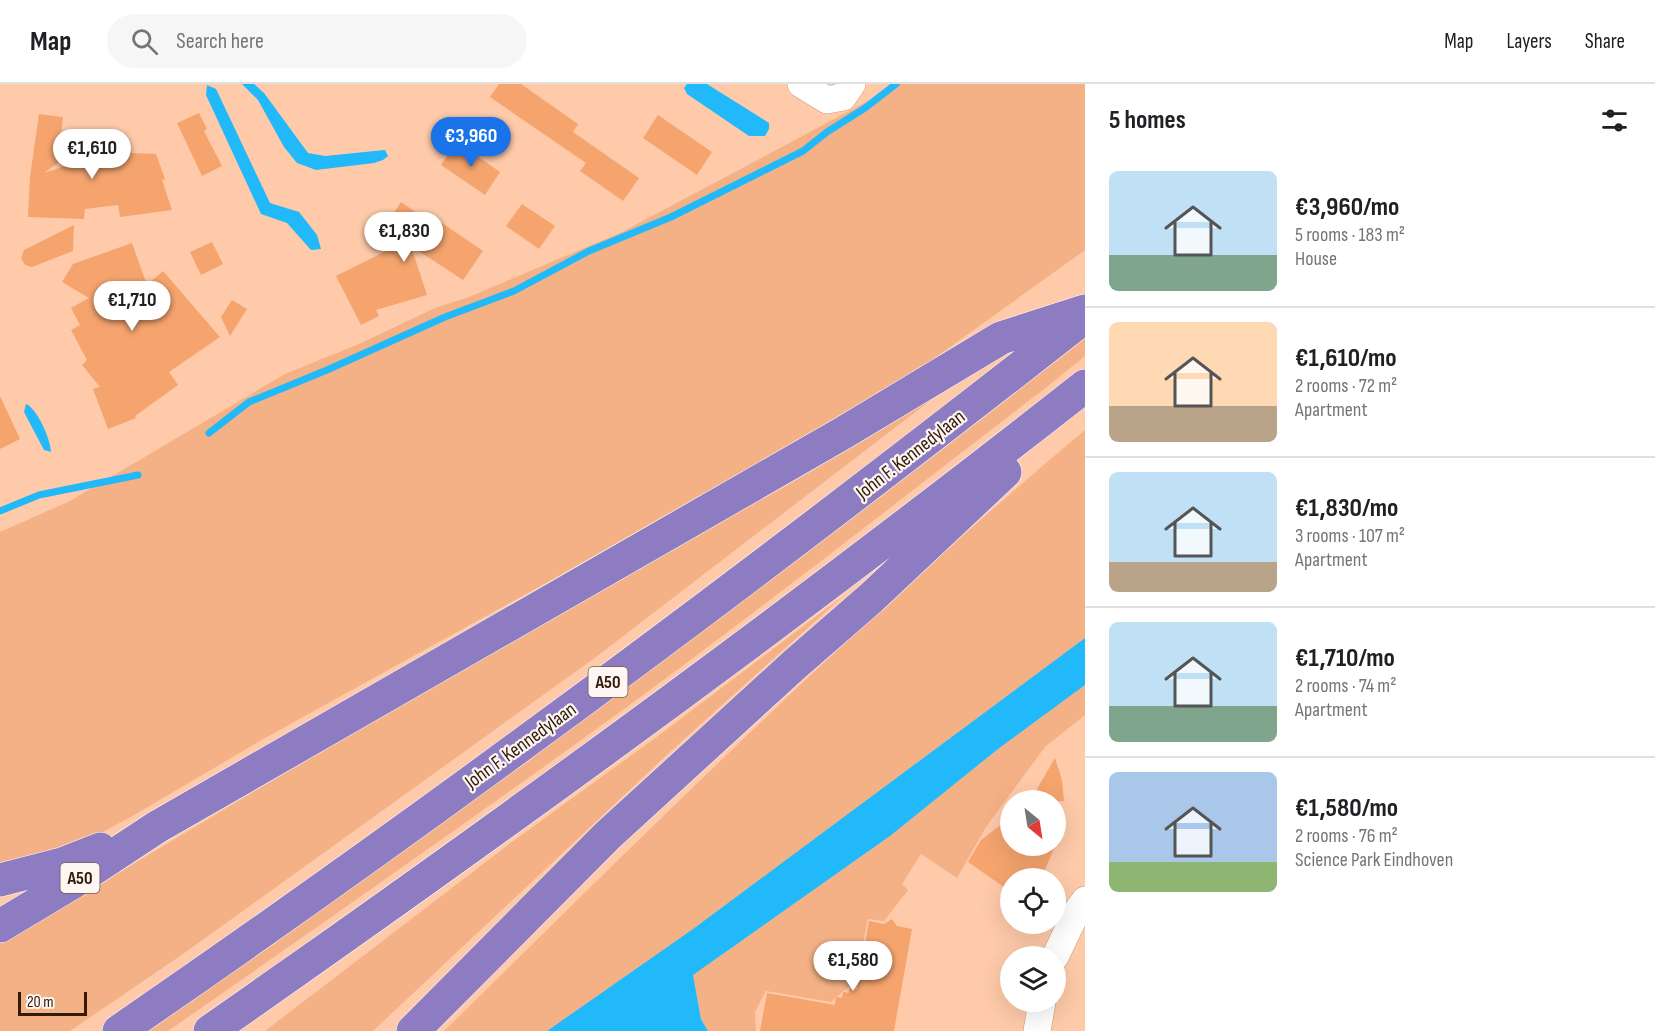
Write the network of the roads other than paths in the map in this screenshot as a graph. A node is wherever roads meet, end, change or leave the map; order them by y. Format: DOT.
graph roads {
  1 [pos="801,84"];
  2 [pos="852,84"];
  3 [pos="1085,310"];
  4 [pos="1085,317"];
  5 [pos="1085,386"];
  6 [pos="1085,397"];
  7 [pos="157,827"];
  8 [pos="0,880"];
  9 [pos="1085,900"];
  10 [pos="0,926"];
  11 [pos="1060,946"];
  12 [pos="1040,1012"];
  13 [pos="119,1031"];
  14 [pos="210,1031"];
  15 [pos="413,1031"];
  16 [pos="1037,1031"];
  1 -- 2 [label="street"];
  3 -- 7 [label="highway, A50"];
  4 -- 13 [label="highway, John F. Kennedylaan / A50"];
  5 -- 14 [label="highway"];
  6 -- 15 [label="highway"];
  7 -- 8 [label="highway, A50"];
  7 -- 10 [label="highway, A50"];
  9 -- 11 [label="street"];
  12 -- 16 [label="street"];
}
